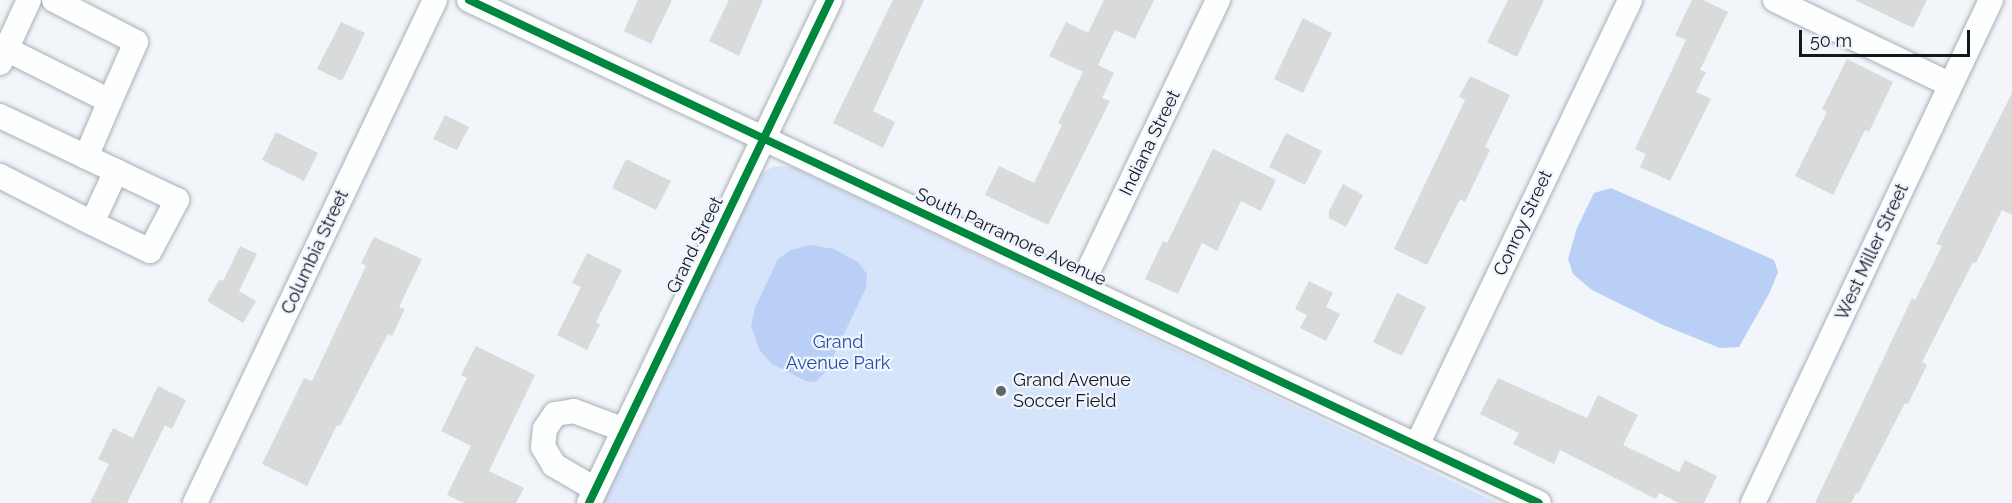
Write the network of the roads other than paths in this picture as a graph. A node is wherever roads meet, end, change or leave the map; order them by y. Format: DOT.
graph roads {
  1 [pos="29,0"];
  2 [pos="54,0"];
  3 [pos="435,0"];
  4 [pos="469,0"];
  5 [pos="830,0"];
  6 [pos="1218,0"];
  7 [pos="1630,0"];
  8 [pos="1775,0"];
  9 [pos="1991,0"];
  10 [pos="3,56"];
  11 [pos="1951,86"];
  12 [pos="110,101"];
  13 [pos="0,116"];
  14 [pos="763,139"];
  15 [pos="86,156"];
  16 [pos="116,171"];
  17 [pos="0,176"];
  18 [pos="92,223"];
  19 [pos="1082,286"];
  20 [pos="624,430"];
  21 [pos="1417,445"];
  22 [pos="592,496"];
  23 [pos="195,503"];
  24 [pos="1539,503"];
  25 [pos="1753,503"];
  1 -- 10 [label="street"];
  2 -- 12 [label="street"];
  3 -- 23 [label="street, Columbia Street"];
  4 -- 14 [label="street, South Parramore Avenue"];
  5 -- 14 [label="street, Grand Street"];
  6 -- 19 [label="street, Indiana Street"];
  7 -- 21 [label="street, Conroy Street"];
  8 -- 11 [label="street"];
  9 -- 11 [label="street, West Miller Street"];
  10 -- 12 [label="street"];
  11 -- 25 [label="street, West Miller Street"];
  12 -- 15 [label="street"];
  13 -- 15 [label="street"];
  14 -- 19 [label="street, South Parramore Avenue"];
  14 -- 20 [label="street, Grand Street"];
  15 -- 16 [label="street"];
  16 -- 18 [label="street"];
  16 -- 18 [label="street"];
  17 -- 18 [label="street"];
  19 -- 21 [label="street, South Parramore Avenue"];
  20 -- 22 [label="street, Grand Street"];
  20 -- 22 [label="street"];
  21 -- 24 [label="street, South Parramore Avenue"];
}
